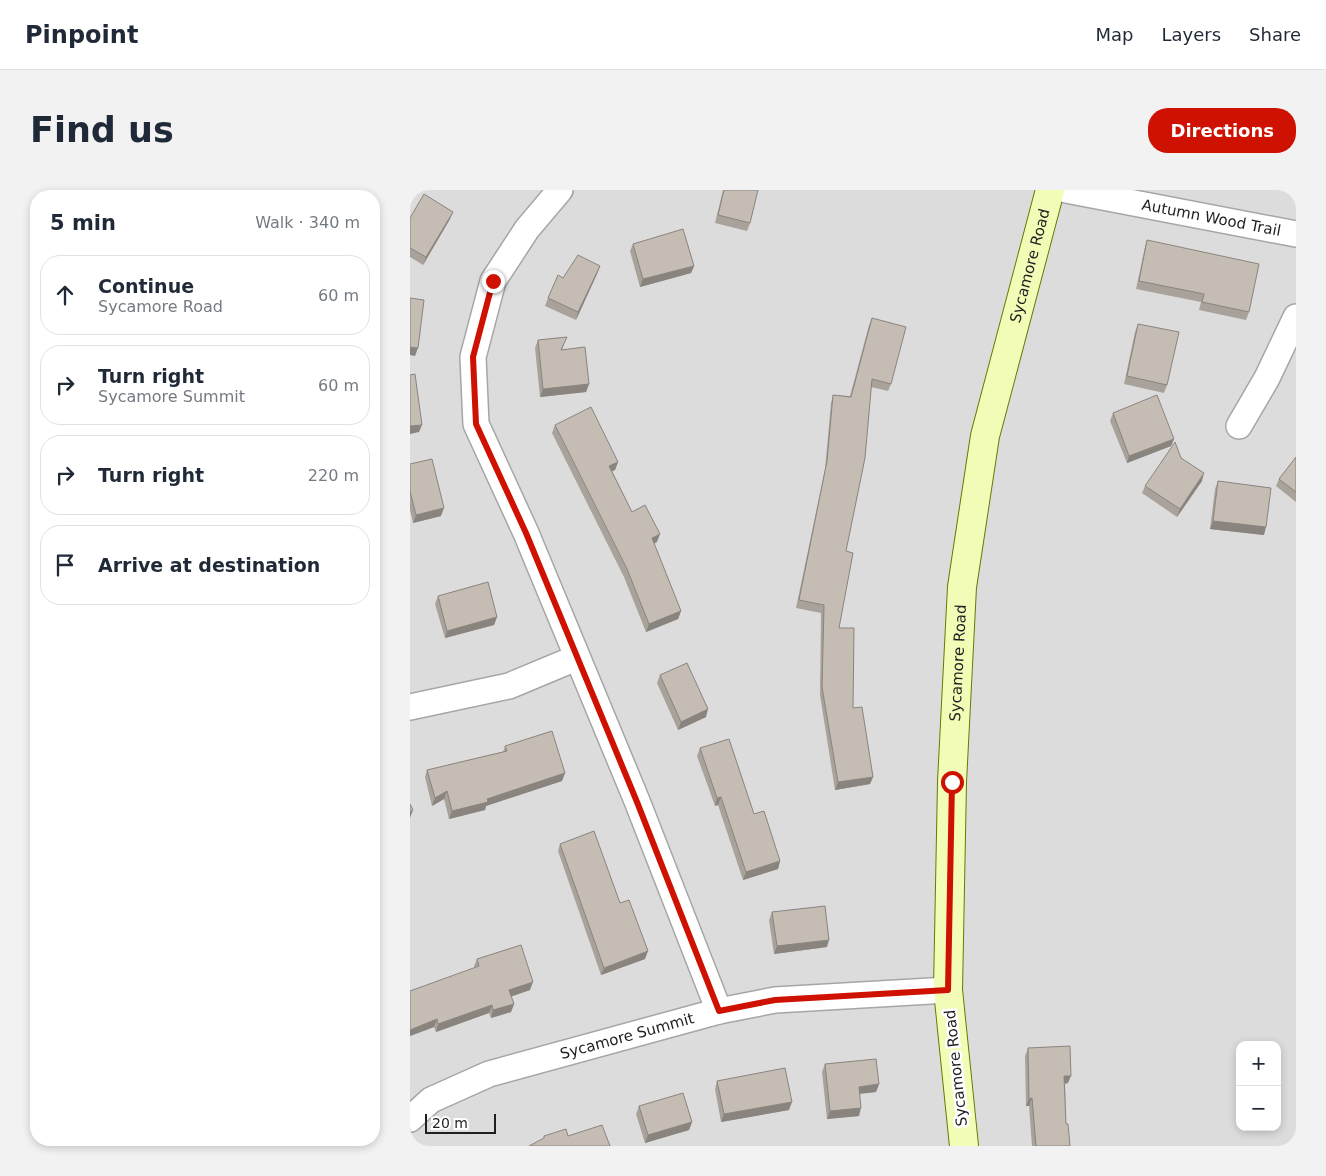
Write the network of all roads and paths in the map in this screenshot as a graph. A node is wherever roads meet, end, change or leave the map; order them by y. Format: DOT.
graph roads {
  1 [pos="560,190"];
  2 [pos="1050,190"];
  3 [pos="1066,190"];
  4 [pos="1296,234"];
  5 [pos="1296,317"];
  6 [pos="1240,426"];
  7 [pos="576,658"];
  8 [pos="410,707"];
  9 [pos="948,990"];
  10 [pos="719,1011"];
  11 [pos="410,1119"];
  12 [pos="964,1146"];
  1 -- 7 [label="street"];
  2 -- 9 [label="street, Sycamore Road"];
  3 -- 4 [label="street, Autumn Wood Trail"];
  5 -- 6 [label="street"];
  7 -- 8 [label="street"];
  7 -- 10 [label="street"];
  9 -- 10 [label="street, Sycamore Summit"];
  9 -- 12 [label="street, Sycamore Road"];
  10 -- 11 [label="street, Sycamore Summit"];
}
